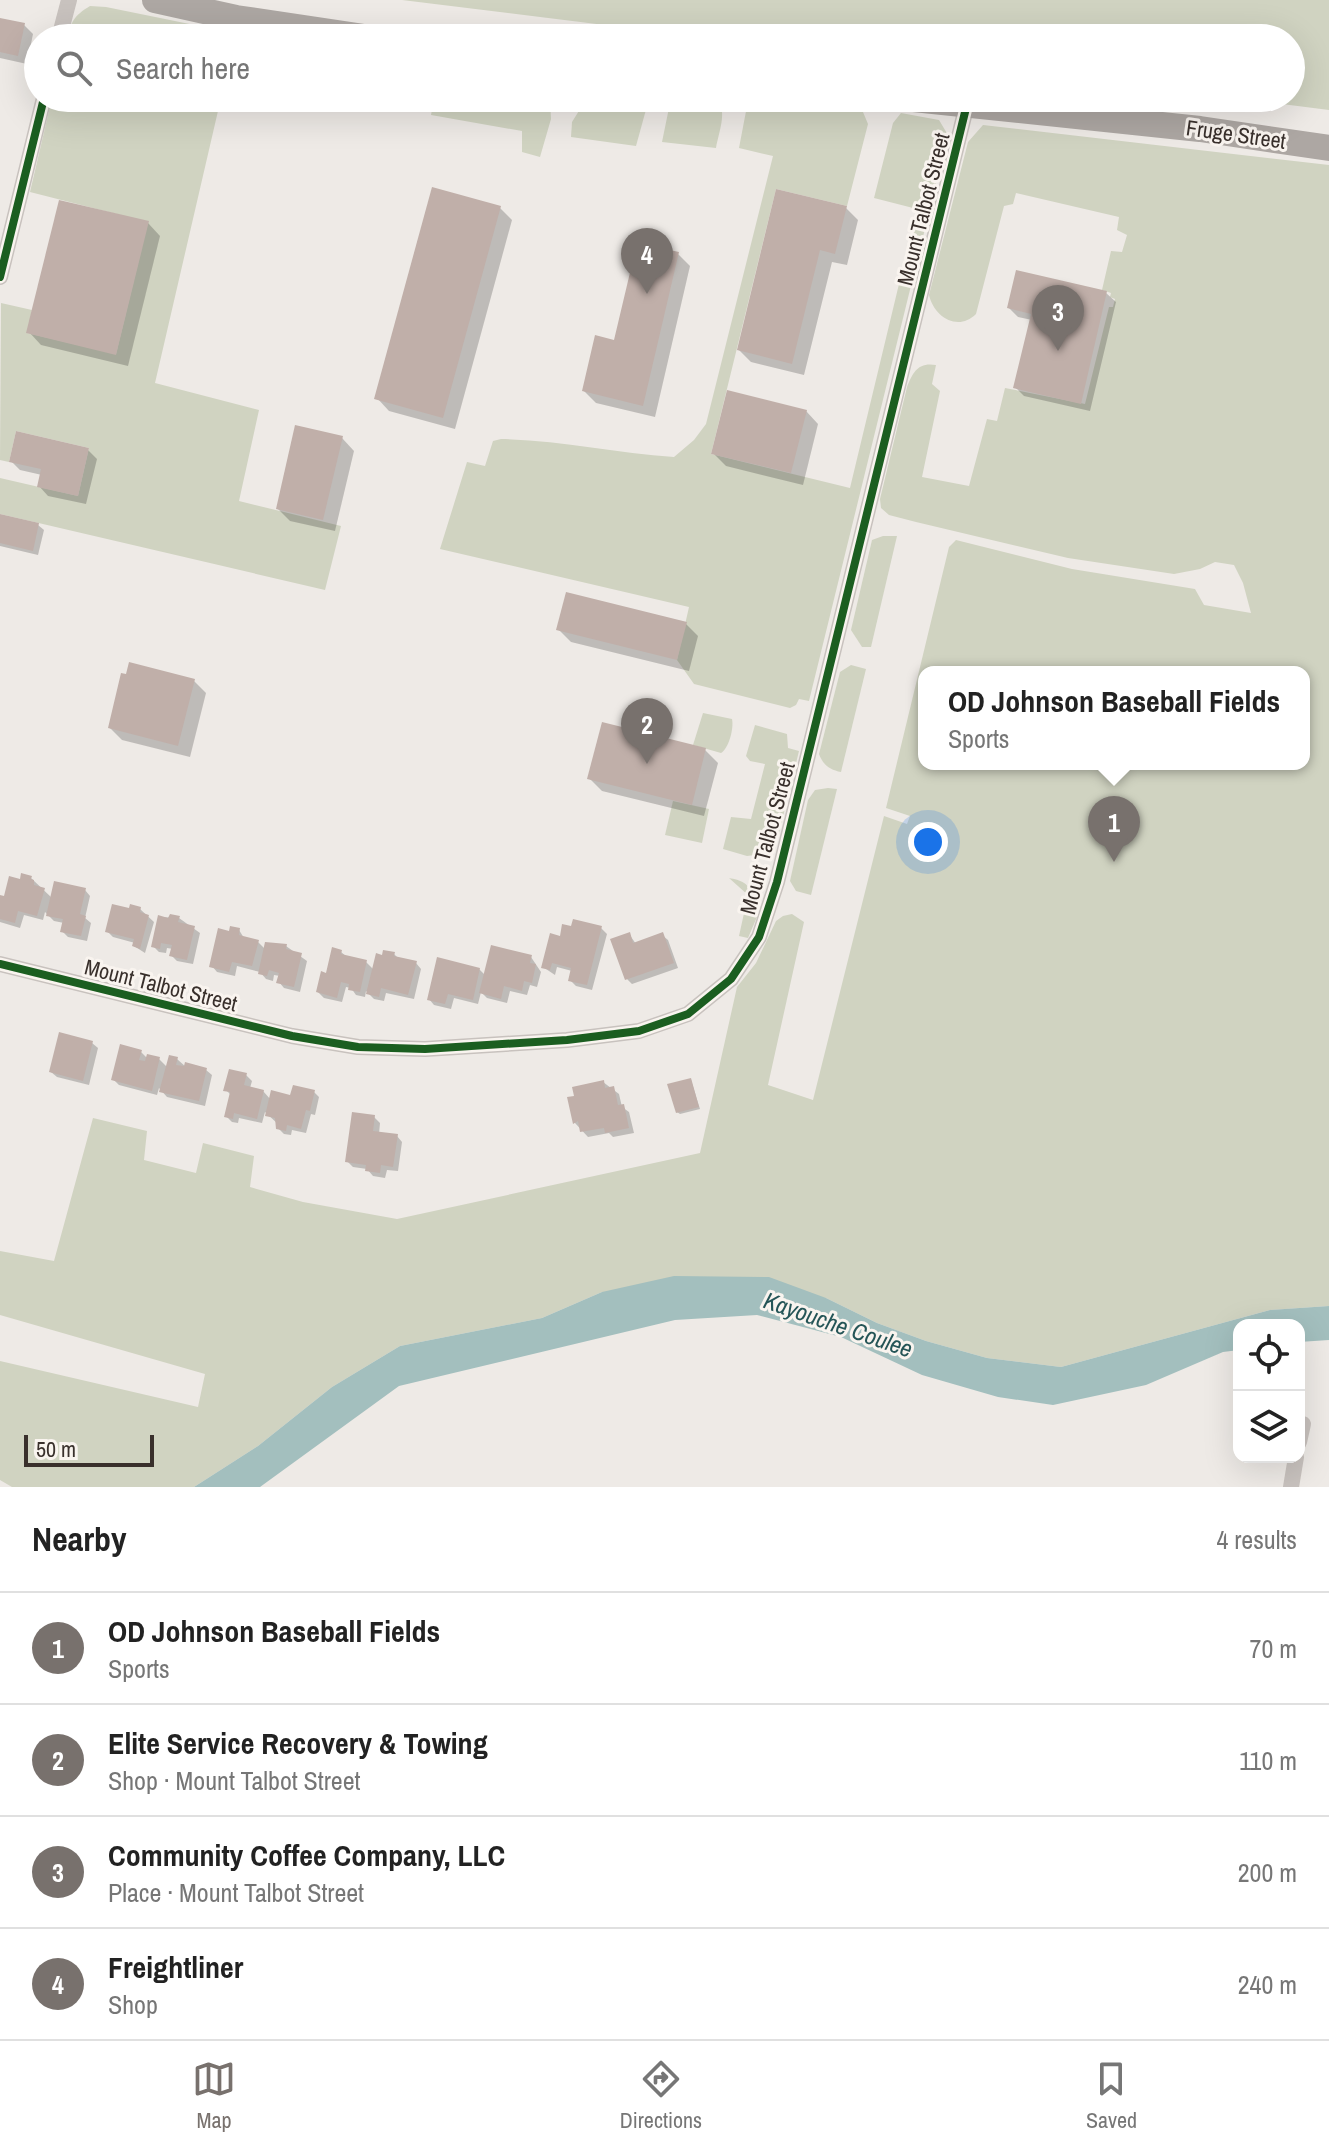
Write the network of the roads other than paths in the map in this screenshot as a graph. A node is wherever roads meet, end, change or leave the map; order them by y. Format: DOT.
graph roads {
  1 [pos="69,0"];
  2 [pos="155,0"];
  3 [pos="63,24"];
  4 [pos="276,24"];
  5 [pos="41,112"];
  6 [pos="965,112"];
  7 [pos="1042,112"];
  8 [pos="1329,148"];
  9 [pos="0,277"];
  10 [pos="0,964"];
  11 [pos="1295,1463"];
  12 [pos="1291,1487"];
  1 -- 3 [label="street"];
  2 -- 4 [label="main road"];
  5 -- 9 [label="street"];
  6 -- 10 [label="street, Mount Talbot Street"];
  7 -- 8 [label="main road, Fruge Street"];
  11 -- 12 [label="street"];
}
